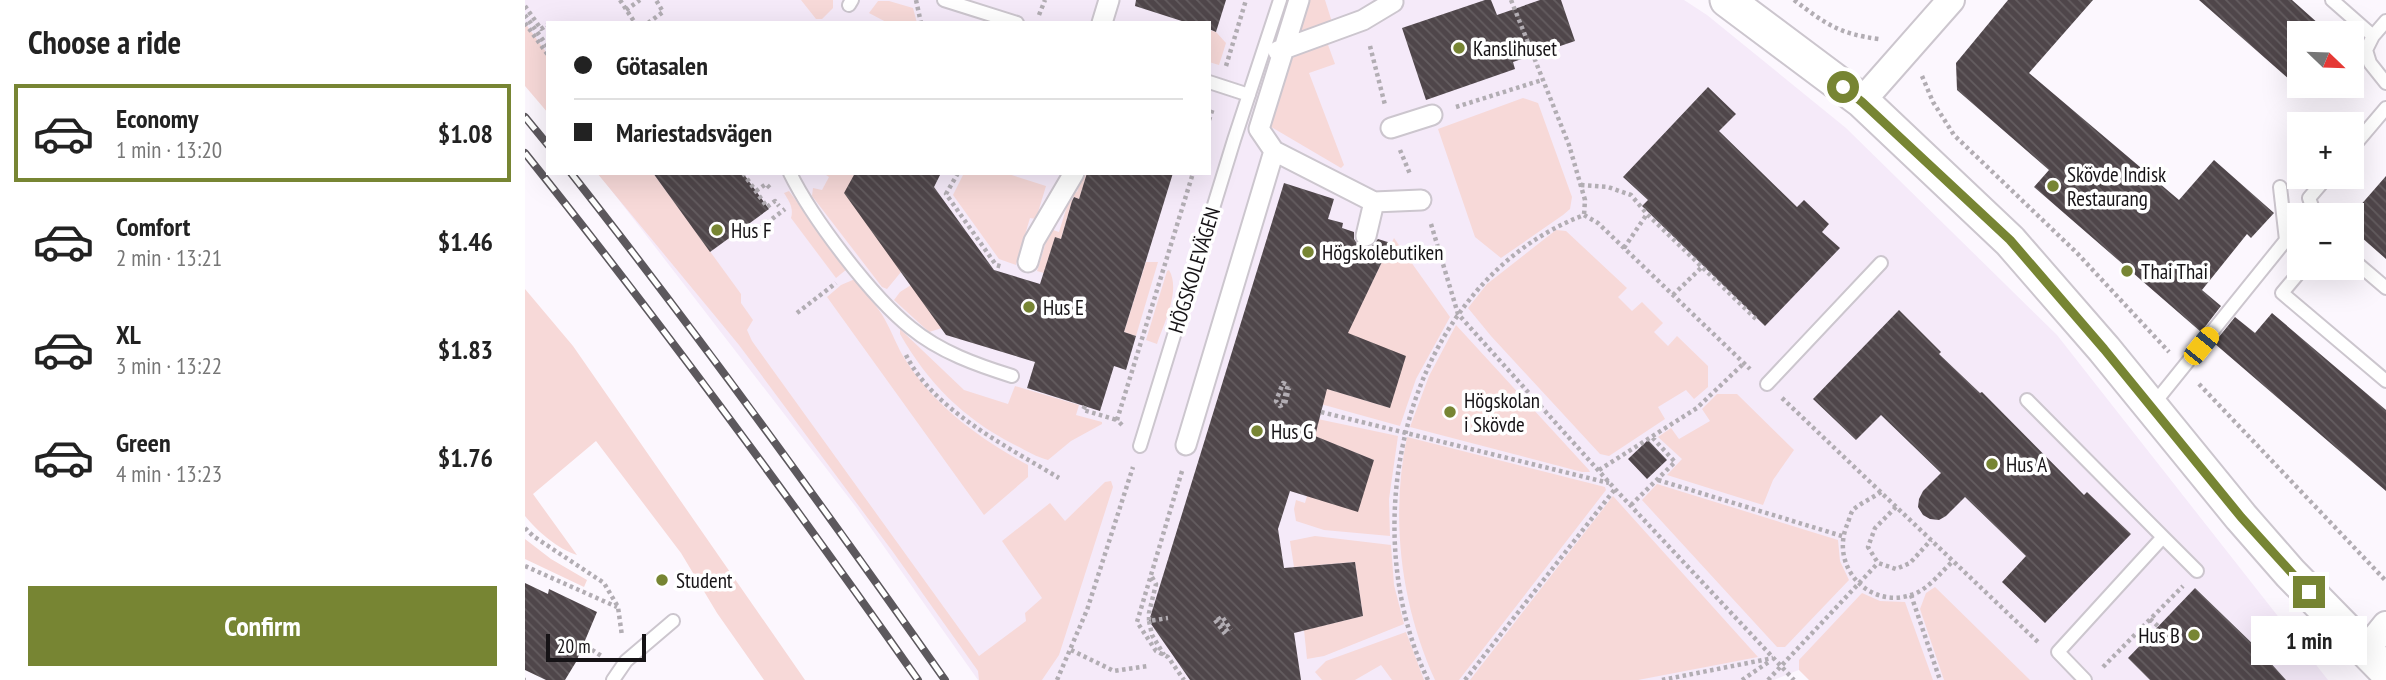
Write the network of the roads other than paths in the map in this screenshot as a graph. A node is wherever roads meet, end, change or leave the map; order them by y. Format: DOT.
graph roads {
  1 [pos="944,0"];
  2 [pos="1109,0"];
  3 [pos="1280,0"];
  4 [pos="1299,0"];
  5 [pos="1727,0"];
  6 [pos="1951,0"];
  7 [pos="2332,0"];
  8 [pos="1393,2"];
  9 [pos="1011,21"];
  10 [pos="1103,21"];
  11 [pos="2386,21"];
  12 [pos="2373,36"];
  13 [pos="1280,50"];
  14 [pos="2386,83"];
  15 [pos="1215,84"];
  16 [pos="1249,95"];
  17 [pos="1862,102"];
  18 [pos="2386,108"];
  19 [pos="1432,115"];
  20 [pos="1391,128"];
  21 [pos="2364,134"];
  22 [pos="1274,151"];
  23 [pos="791,175"];
  24 [pos="1073,175"];
  25 [pos="2280,187"];
  26 [pos="1420,200"];
  27 [pos="1374,202"];
  28 [pos="1366,236"];
  29 [pos="1028,262"];
  30 [pos="1881,264"];
  31 [pos="2364,269"];
  32 [pos="2293,280"];
  33 [pos="2386,288"];
  34 [pos="1012,376"];
  35 [pos="2386,381"];
  36 [pos="1767,384"];
  37 [pos="2027,400"];
  38 [pos="2152,407"];
  39 [pos="1187,444"];
  40 [pos="1140,446"];
  41 [pos="2163,537"];
  42 [pos="2197,571"];
  43 [pos="673,621"];
  44 [pos="2386,625"];
  45 [pos="2375,661"];
  46 [pos="614,680"];
  47 [pos="2085,680"];
  1 -- 9 [label="lane"];
  2 -- 10 [label="street"];
  3 -- 16 [label="lane, HÖGSKOLEVÄGEN"];
  4 -- 13 [label="street"];
  5 -- 17 [label="street"];
  6 -- 17 [label="street"];
  7 -- 12 [label="lane"];
  8 -- 13 [label="street"];
  11 -- 12 [label="lane"];
  12 -- 14 [label="lane"];
  13 -- 22 [label="street"];
  15 -- 16 [label="lane"];
  16 -- 40 [label="lane, HÖGSKOLEVÄGEN"];
  17 -- 38 [label="street"];
  18 -- 21 [label="lane"];
  19 -- 20 [label="street"];
  22 -- 27 [label="street"];
  22 -- 39 [label="street"];
  23 -- 34 [label="lane"];
  24 -- 29 [label="street"];
  25 -- 38 [label="lane"];
  26 -- 27 [label="street"];
  27 -- 28 [label="street"];
  30 -- 36 [label="lane"];
  31 -- 33 [label="lane"];
  32 -- 35 [label="lane"];
  37 -- 41 [label="lane"];
  38 -- 45 [label="street"];
  41 -- 42 [label="lane"];
  41 -- 47 [label="lane"];
  43 -- 46 [label="lane"];
  44 -- 45 [label="street"];
}
